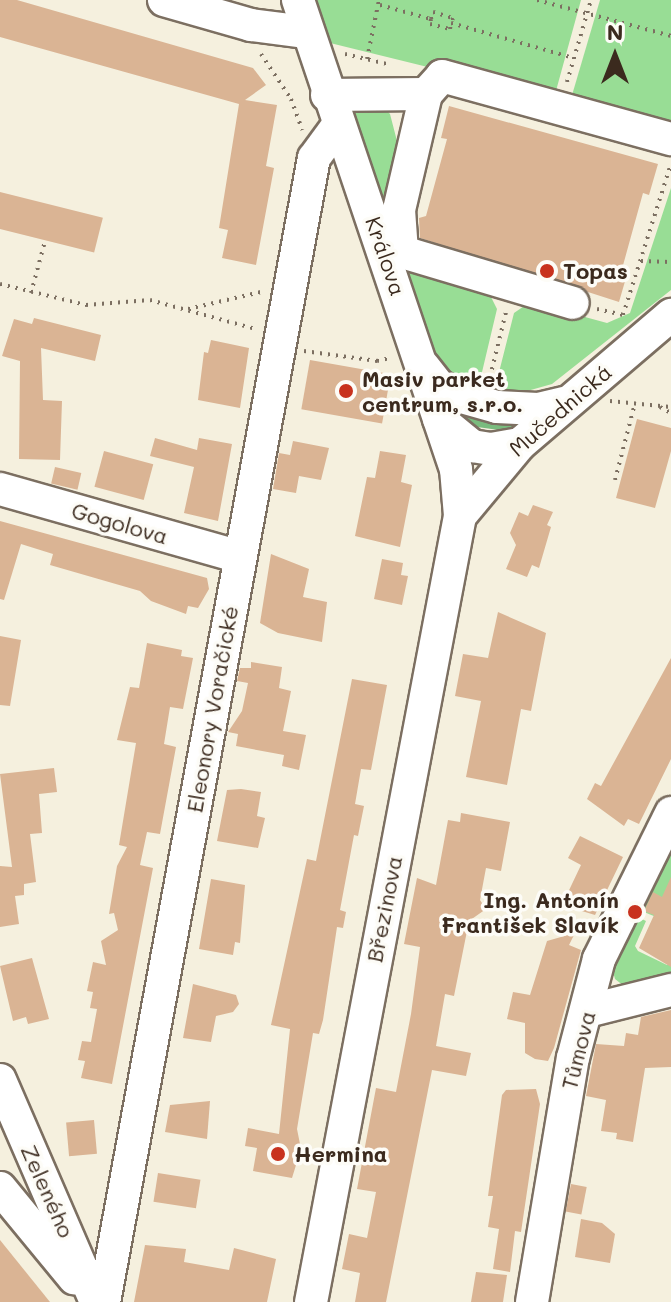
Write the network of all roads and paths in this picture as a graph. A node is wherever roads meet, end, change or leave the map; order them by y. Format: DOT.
graph roads {
  1 [pos="164,0"];
  2 [pos="298,0"];
  3 [pos="537,0"];
  4 [pos="591,0"];
  5 [pos="379,2"];
  6 [pos="586,13"];
  7 [pos="431,19"];
  8 [pos="451,23"];
  9 [pos="305,32"];
  10 [pos="671,36"];
  11 [pos="259,51"];
  12 [pos="345,54"];
  13 [pos="574,58"];
  14 [pos="367,59"];
  15 [pos="391,65"];
  16 [pos="426,94"];
  17 [pos="560,108"];
  18 [pos="333,110"];
  19 [pos="671,139"];
  20 [pos="671,164"];
  21 [pos="312,167"];
  22 [pos="45,241"];
  23 [pos="640,261"];
  24 [pos="671,262"];
  25 [pos="290,283"];
  26 [pos="0,284"];
  27 [pos="512,286"];
  28 [pos="31,293"];
  29 [pos="584,306"];
  30 [pos="186,309"];
  31 [pos="671,315"];
  32 [pos="279,347"];
  33 [pos="313,353"];
  34 [pos="392,357"];
  35 [pos="424,367"];
  36 [pos="604,401"];
  37 [pos="564,403"];
  38 [pos="635,403"];
  39 [pos="488,405"];
  40 [pos="658,405"];
  41 [pos="671,407"];
  42 [pos="671,413"];
  43 [pos="437,417"];
  44 [pos="520,444"];
  45 [pos="615,480"];
  46 [pos="0,489"];
  47 [pos="460,516"];
  48 [pos="240,557"];
  49 [pos="671,813"];
  50 [pos="671,990"];
  51 [pos="587,1011"];
  52 [pos="0,1080"];
  53 [pos="0,1188"];
  54 [pos="94,1302"];
  55 [pos="104,1302"];
  56 [pos="311,1302"];
  57 [pos="532,1302"];
  1 -- 9 [label="street"];
  2 -- 9 [label="street, Králova"];
  3 -- 6 [label="path"];
  4 -- 6 [label="path"];
  5 -- 7 [label="path"];
  5 -- 14 [label="path"];
  6 -- 10 [label="path"];
  6 -- 13 [label="path"];
  7 -- 8 [label="path"];
  7 -- 8 [label="path"];
  8 -- 13 [label="path"];
  9 -- 18 [label="street, Králova"];
  11 -- 21 [label="path"];
  12 -- 14 [label="path"];
  13 -- 17 [label="path"];
  14 -- 15 [label="path"];
  16 -- 17 [label="street"];
  16 -- 18 [label="street"];
  16 -- 27 [label="street"];
  17 -- 19 [label="street"];
  18 -- 21 [label="street, Eleonory Voračické"];
  18 -- 35 [label="street, Králova"];
  20 -- 23 [label="path"];
  21 -- 25 [label="street, Eleonory Voračické"];
  22 -- 28 [label="path"];
  23 -- 24 [label="path"];
  23 -- 29 [label="path"];
  25 -- 30 [label="path"];
  25 -- 32 [label="street, Eleonory Voračické"];
  26 -- 28 [label="path"];
  27 -- 29 [label="street"];
  27 -- 39 [label="path"];
  28 -- 30 [label="path"];
  30 -- 32 [label="path"];
  31 -- 37 [label="street, Mučednická"];
  32 -- 48 [label="street, Eleonory Voračické"];
  33 -- 34 [label="path"];
  35 -- 39 [label="street"];
  35 -- 43 [label="street, Králova"];
  36 -- 38 [label="path"];
  37 -- 39 [label="street"];
  37 -- 44 [label="street, Mučednická"];
  38 -- 40 [label="path"];
  38 -- 45 [label="path"];
  40 -- 41 [label="path"];
  40 -- 42 [label="path"];
  43 -- 44 [label="street"];
  43 -- 47 [label="street, Králova"];
  44 -- 47 [label="street, Mučednická"];
  46 -- 48 [label="street, Gogolova"];
  47 -- 56 [label="street, Březinova"];
  48 -- 55 [label="street, Eleonory Voračické"];
  49 -- 51 [label="street, Tůmova"];
  50 -- 51 [label="street"];
  51 -- 57 [label="street, Tůmova"];
  52 -- 54 [label="street, Zeleného"];
  53 -- 54 [label="street"];
}
